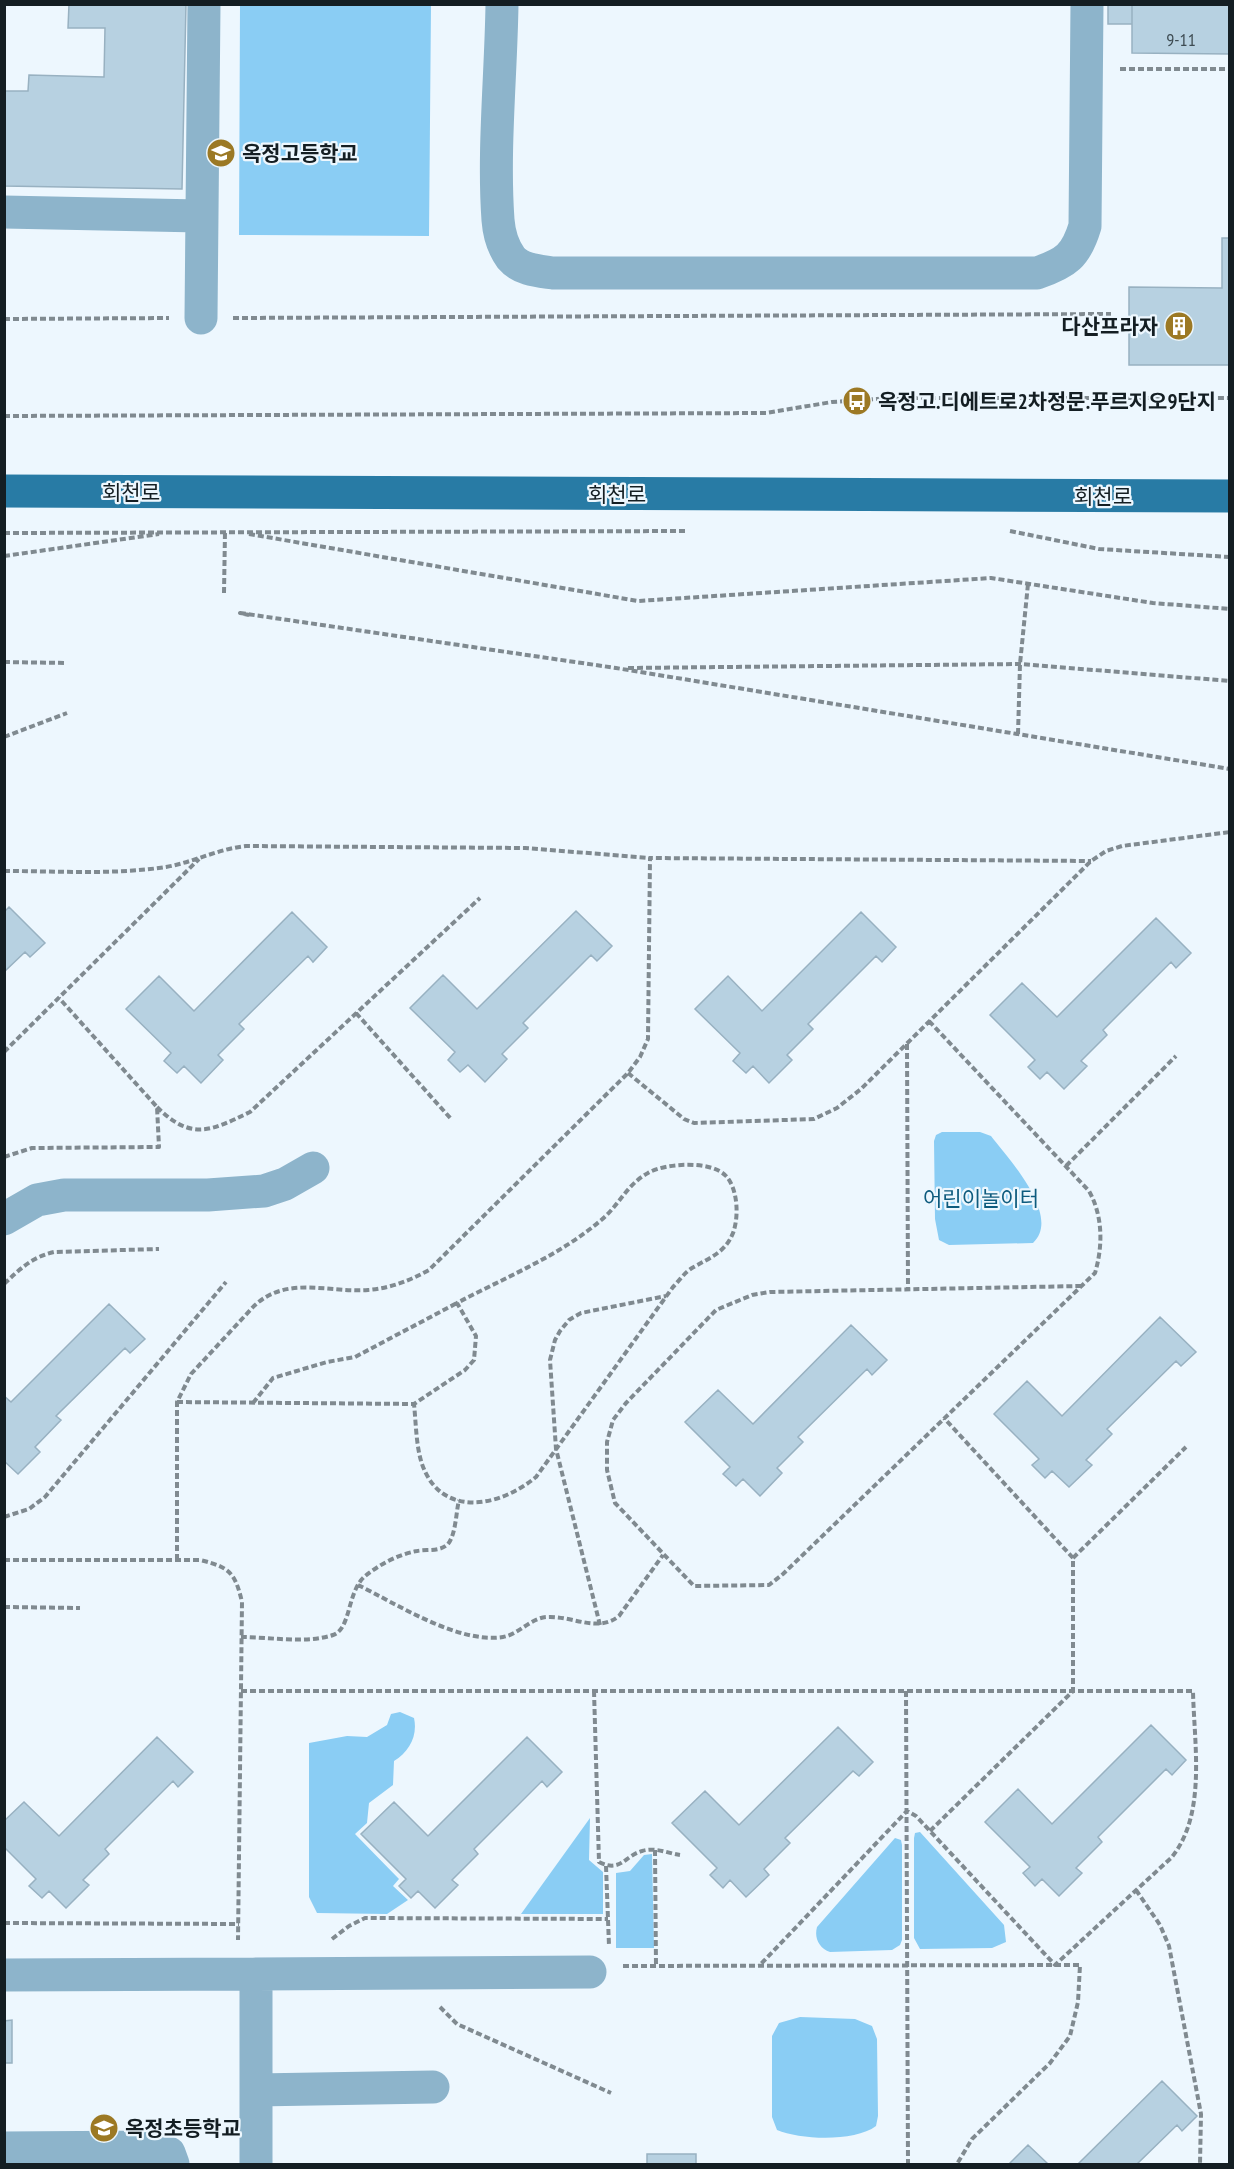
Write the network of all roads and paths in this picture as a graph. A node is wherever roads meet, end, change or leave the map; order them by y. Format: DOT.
graph roads {
  1 [pos="204,4"];
  2 [pos="502,4"];
  3 [pos="1087,4"];
  4 [pos="1086,69"];
  5 [pos="1230,69"];
  6 [pos="4,212"];
  7 [pos="200,216"];
  8 [pos="1112,315"];
  9 [pos="201,318"];
  10 [pos="4,319"];
  11 [pos="1230,398"];
  12 [pos="4,416"];
  13 [pos="4,491"];
  14 [pos="1230,496"];
  15 [pos="1001,529"];
  16 [pos="697,531"];
  17 [pos="4,532"];
  18 [pos="174,532"];
  19 [pos="225,532"];
  20 [pos="238,532"];
  21 [pos="4,556"];
  22 [pos="1230,556"];
  23 [pos="1028,584"];
  24 [pos="224,593"];
  25 [pos="1230,609"];
  26 [pos="249,615"];
  27 [pos="4,662"];
  28 [pos="66,663"];
  29 [pos="1020,664"];
  30 [pos="616,668"];
  31 [pos="1227,681"];
  32 [pos="67,713"];
  33 [pos="1018,734"];
  34 [pos="4,737"];
  35 [pos="1230,769"];
  36 [pos="1230,832"];
  37 [pos="650,858"];
  38 [pos="200,859"];
  39 [pos="1091,861"];
  40 [pos="4,871"];
  41 [pos="480,898"];
  42 [pos="59,998"];
  43 [pos="356,1013"];
  44 [pos="929,1021"];
  45 [pos="907,1044"];
  46 [pos="4,1052"];
  47 [pos="1176,1056"];
  48 [pos="628,1073"];
  49 [pos="157,1107"];
  50 [pos="452,1120"];
  51 [pos="4,1157"];
  52 [pos="1066,1166"];
  53 [pos="313,1168"];
  54 [pos="4,1219"];
  55 [pos="159,1250"];
  56 [pos="226,1282"];
  57 [pos="4,1284"];
  58 [pos="1081,1286"];
  59 [pos="908,1289"];
  60 [pos="667,1296"];
  61 [pos="457,1303"];
  62 [pos="177,1402"];
  63 [pos="253,1403"];
  64 [pos="414,1404"];
  65 [pos="944,1418"];
  66 [pos="1186,1447"];
  67 [pos="556,1449"];
  68 [pos="459,1499"];
  69 [pos="4,1517"];
  70 [pos="663,1555"];
  71 [pos="1073,1557"];
  72 [pos="4,1560"];
  73 [pos="177,1560"];
  74 [pos="358,1585"];
  75 [pos="4,1606"];
  76 [pos="80,1608"];
  77 [pos="600,1625"];
  78 [pos="241,1637"];
  79 [pos="1073,1691"];
  80 [pos="241,1692"];
  81 [pos="594,1692"];
  82 [pos="906,1692"];
  83 [pos="907,1811"];
  84 [pos="930,1831"];
  85 [pos="655,1850"];
  86 [pos="680,1855"];
  87 [pos="606,1866"];
  88 [pos="1136,1890"];
  89 [pos="365,1918"];
  90 [pos="608,1919"];
  91 [pos="4,1923"];
  92 [pos="239,1924"];
  93 [pos="238,1945"];
  94 [pos="604,1964"];
  95 [pos="1055,1965"];
  96 [pos="656,1966"];
  97 [pos="759,1966"];
  98 [pos="908,1966"];
  99 [pos="256,1974"];
  100 [pos="4,1975"];
  101 [pos="438,2005"];
  102 [pos="433,2087"];
  103 [pos="256,2090"];
  104 [pos="611,2093"];
  105 [pos="4,2148"];
  106 [pos="172,2164"];
  107 [pos="256,2164"];
  108 [pos="908,2164"];
  109 [pos="957,2164"];
  110 [pos="1200,2164"];
  1 -- 7 [label="street"];
  2 -- 4 [label="street"];
  3 -- 4 [label="street"];
  4 -- 5 [label="path"];
  6 -- 7 [label="street"];
  7 -- 9 [label="street"];
  8 -- 9 [label="path"];
  9 -- 10 [label="path"];
  11 -- 12 [label="path"];
  13 -- 14 [label="main road, 회천로"];
  15 -- 22 [label="path"];
  16 -- 20 [label="path"];
  17 -- 18 [label="path"];
  18 -- 19 [label="path"];
  18 -- 21 [label="path"];
  19 -- 20 [label="path"];
  19 -- 24 [label="path"];
  20 -- 23 [label="path"];
  23 -- 25 [label="path"];
  23 -- 29 [label="path"];
  26 -- 30 [label="path"];
  27 -- 28 [label="path"];
  29 -- 30 [label="path"];
  29 -- 31 [label="path"];
  29 -- 33 [label="path"];
  30 -- 33 [label="path"];
  32 -- 34 [label="path"];
  33 -- 35 [label="path"];
  36 -- 39 [label="path"];
  37 -- 38 [label="path"];
  37 -- 39 [label="path"];
  37 -- 48 [label="path"];
  38 -- 40 [label="path"];
  38 -- 42 [label="path"];
  39 -- 44 [label="path"];
  41 -- 43 [label="path"];
  42 -- 46 [label="path"];
  42 -- 49 [label="path"];
  43 -- 49 [label="path"];
  43 -- 50 [label="path"];
  44 -- 45 [label="path"];
  44 -- 52 [label="path"];
  45 -- 48 [label="path"];
  45 -- 59 [label="path"];
  47 -- 52 [label="path"];
  48 -- 62 [label="path"];
  49 -- 51 [label="path"];
  52 -- 58 [label="path"];
  53 -- 54 [label="street"];
  55 -- 57 [label="path"];
  56 -- 69 [label="path"];
  58 -- 59 [label="path"];
  58 -- 65 [label="path"];
  59 -- 70 [label="path"];
  60 -- 61 [label="path"];
  60 -- 67 [label="path"];
  60 -- 67 [label="path"];
  61 -- 63 [label="path"];
  61 -- 64 [label="path"];
  62 -- 63 [label="path"];
  62 -- 73 [label="path"];
  63 -- 64 [label="path"];
  64 -- 68 [label="path"];
  65 -- 70 [label="path"];
  65 -- 71 [label="path"];
  66 -- 71 [label="path"];
  67 -- 68 [label="path"];
  67 -- 77 [label="path"];
  68 -- 74 [label="path"];
  70 -- 77 [label="path"];
  71 -- 79 [label="path"];
  72 -- 73 [label="path"];
  73 -- 78 [label="path"];
  74 -- 77 [label="path"];
  74 -- 78 [label="path"];
  75 -- 76 [label="path"];
  78 -- 80 [label="path"];
  79 -- 82 [label="path"];
  79 -- 84 [label="path"];
  79 -- 88 [label="path"];
  80 -- 81 [label="path"];
  80 -- 92 [label="path"];
  81 -- 82 [label="path"];
  81 -- 87 [label="path"];
  82 -- 83 [label="path"];
  83 -- 84 [label="path"];
  83 -- 97 [label="path"];
  83 -- 98 [label="path"];
  84 -- 95 [label="path"];
  85 -- 86 [label="path"];
  85 -- 87 [label="path"];
  85 -- 96 [label="path"];
  87 -- 90 [label="path"];
  88 -- 95 [label="path"];
  88 -- 110 [label="path"];
  89 -- 90 [label="path"];
  90 -- 94 [label="path"];
  91 -- 92 [label="path"];
  92 -- 93 [label="path"];
  94 -- 96 [label="path"];
  94 -- 99 [label="street"];
  95 -- 98 [label="path"];
  95 -- 109 [label="path"];
  96 -- 97 [label="path"];
  97 -- 98 [label="path"];
  98 -- 108 [label="path"];
  99 -- 100 [label="street"];
  99 -- 103 [label="street"];
  101 -- 104 [label="path"];
  102 -- 103 [label="street"];
  103 -- 107 [label="street"];
  105 -- 106 [label="street"];
}
